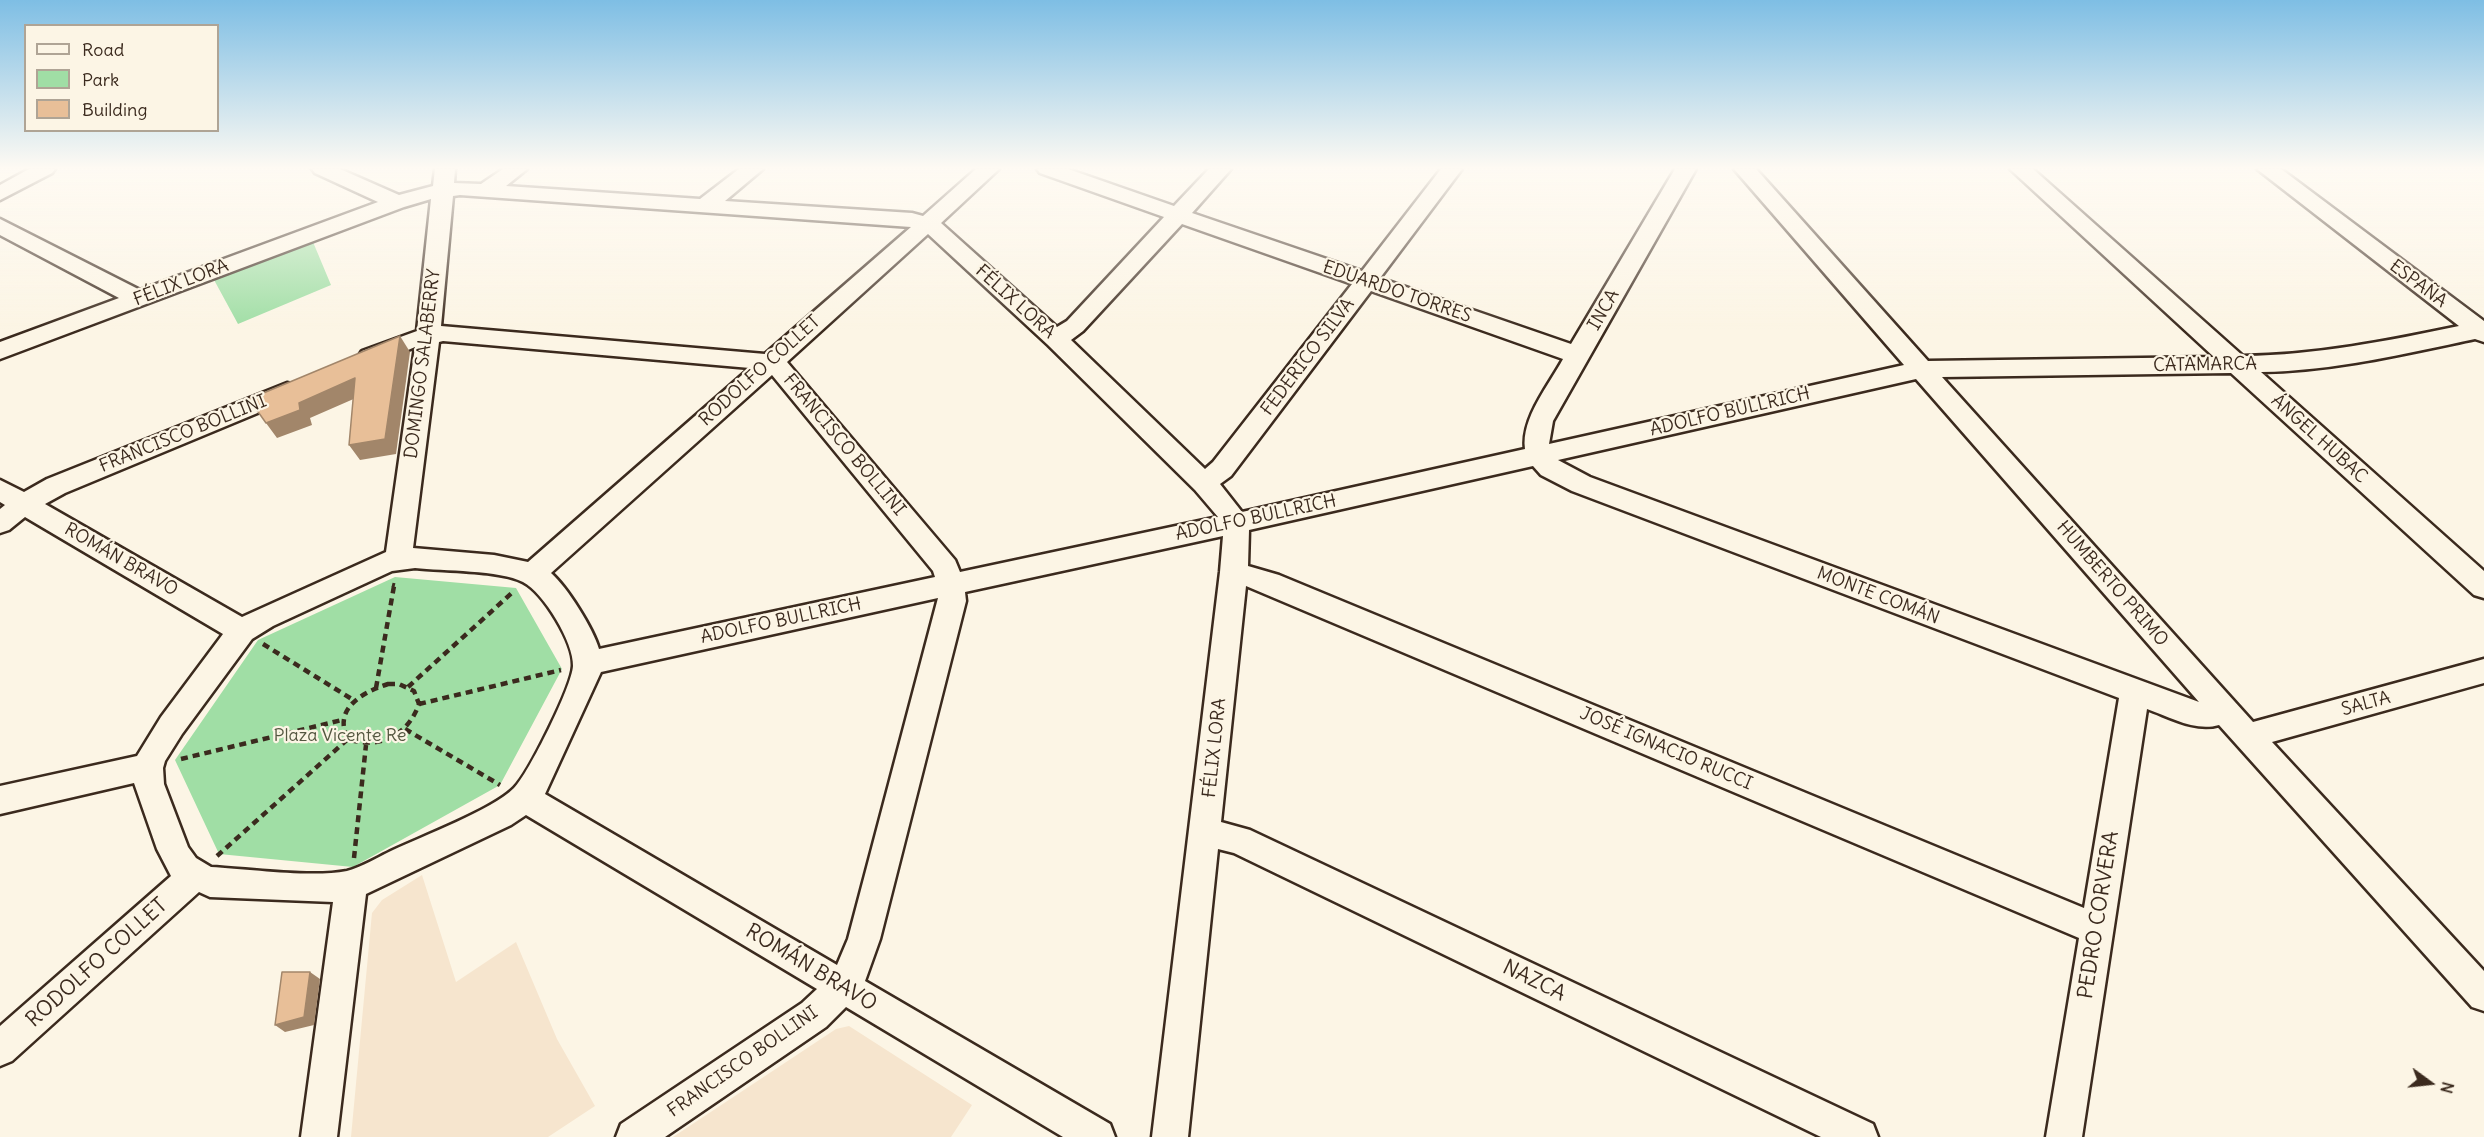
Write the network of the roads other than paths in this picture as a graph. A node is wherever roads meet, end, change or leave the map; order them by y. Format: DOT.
graph roads {
  1 [pos="344,222"];
  2 [pos="440,222"];
  3 [pos="919,222"];
  4 [pos="1171,222"];
  5 [pos="1198,222"];
  6 [pos="1411,222"];
  7 [pos="1655,222"];
  8 [pos="1791,222"];
  9 [pos="2079,222"];
  10 [pos="2338,222"];
  11 [pos="926,224"];
  12 [pos="0,226"];
  13 [pos="1366,281"];
  14 [pos="139,299"];
  15 [pos="2483,331"];
  16 [pos="428,335"];
  17 [pos="1056,339"];
  18 [pos="0,351"];
  19 [pos="1577,355"];
  20 [pos="769,363"];
  21 [pos="2237,365"];
  22 [pos="344,367"];
  23 [pos="1922,369"];
  24 [pos="311,381"];
  25 [pos="1538,455"];
  26 [pos="1204,483"];
  27 [pos="0,490"];
  28 [pos="24,504"];
  29 [pos="0,523"];
  30 [pos="1236,523"];
  31 [pos="398,558"];
  32 [pos="1234,572"];
  33 [pos="532,574"];
  34 [pos="951,584"];
  35 [pos="2484,587"];
  36 [pos="242,631"];
  37 [pos="588,663"];
  38 [pos="2484,671"];
  39 [pos="2135,692"];
  40 [pos="2225,711"];
  41 [pos="2247,736"];
  42 [pos="148,767"];
  43 [pos="525,798"];
  44 [pos="0,800"];
  45 [pos="1205,832"];
  46 [pos="194,876"];
  47 [pos="351,885"];
  48 [pos="2096,929"];
  49 [pos="843,987"];
  50 [pos="2484,995"];
  51 [pos="0,1049"];
  52 [pos="320,1137"];
  53 [pos="634,1137"];
  54 [pos="1097,1137"];
  55 [pos="1170,1137"];
  56 [pos="1860,1137"];
  57 [pos="2064,1137"];
  1 -- 14 [label="street, FÉLIX LORA"];
  2 -- 16 [label="street, DOMINGO SALABERRY"];
  3 -- 11 [label="street, FÉLIX LORA"];
  4 -- 17 [label="street"];
  5 -- 13 [label="street, EDUARDO TORRES"];
  6 -- 13 [label="street, FEDERICO SILVA"];
  7 -- 19 [label="street, INCA"];
  8 -- 23 [label="street, HUMBERTO PRIMO"];
  9 -- 21 [label="street, ÁNGEL HUBAC"];
  10 -- 15 [label="street, ESPAÑA"];
  11 -- 17 [label="street, FÉLIX LORA"];
  11 -- 20 [label="street, RODOLFO COLLET"];
  12 -- 14 [label="street"];
  13 -- 19 [label="street, EDUARDO TORRES"];
  13 -- 26 [label="street, FEDERICO SILVA"];
  14 -- 18 [label="street, FÉLIX LORA"];
  15 -- 21 [label="street, CATAMARCA"];
  16 -- 20 [label="street, FRANCISCO BOLLINI"];
  16 -- 22 [label="street, FRANCISCO BOLLINI"];
  16 -- 31 [label="street, DOMINGO SALABERRY"];
  17 -- 26 [label="street, FÉLIX LORA"];
  19 -- 25 [label="street, INCA"];
  20 -- 33 [label="street, RODOLFO COLLET"];
  20 -- 34 [label="street, FRANCISCO BOLLINI"];
  21 -- 23 [label="street, CATAMARCA"];
  21 -- 35 [label="street, ÁNGEL HUBAC"];
  23 -- 25 [label="street, ADOLFO BULLRICH"];
  23 -- 40 [label="street, HUMBERTO PRIMO"];
  24 -- 28 [label="street, FRANCISCO BOLLINI"];
  25 -- 30 [label="street, ADOLFO BULLRICH"];
  25 -- 39 [label="street, MONTE COMÁN"];
  26 -- 30 [label="street, FÉLIX LORA"];
  27 -- 28 [label="street, ROMÁN BRAVO"];
  28 -- 29 [label="street, FRANCISCO BOLLINI"];
  28 -- 36 [label="street, ROMÁN BRAVO"];
  30 -- 32 [label="street, FÉLIX LORA"];
  30 -- 34 [label="street, ADOLFO BULLRICH"];
  31 -- 33 [label="street"];
  31 -- 36 [label="street"];
  32 -- 45 [label="street, FÉLIX LORA"];
  32 -- 48 [label="street, JOSÉ IGNACIO RUCCI"];
  33 -- 37 [label="street"];
  34 -- 37 [label="street, ADOLFO BULLRICH"];
  34 -- 49 [label="street, FRANCISCO BOLLINI"];
  36 -- 42 [label="street"];
  37 -- 43 [label="street"];
  38 -- 41 [label="street, SALTA"];
  39 -- 40 [label="street, MONTE COMÁN"];
  39 -- 48 [label="street, PEDRO CORVERA"];
  40 -- 41 [label="street, HUMBERTO PRIMO"];
  41 -- 50 [label="street, HUMBERTO PRIMO"];
  42 -- 44 [label="street"];
  42 -- 46 [label="street"];
  43 -- 47 [label="street"];
  43 -- 49 [label="street, ROMÁN BRAVO"];
  45 -- 55 [label="street, FÉLIX LORA"];
  45 -- 56 [label="street, NAZCA"];
  46 -- 47 [label="street"];
  46 -- 51 [label="street, RODOLFO COLLET"];
  47 -- 52 [label="street"];
  48 -- 57 [label="street, PEDRO CORVERA"];
  49 -- 53 [label="street, FRANCISCO BOLLINI"];
  49 -- 54 [label="street, ROMÁN BRAVO"];
}
